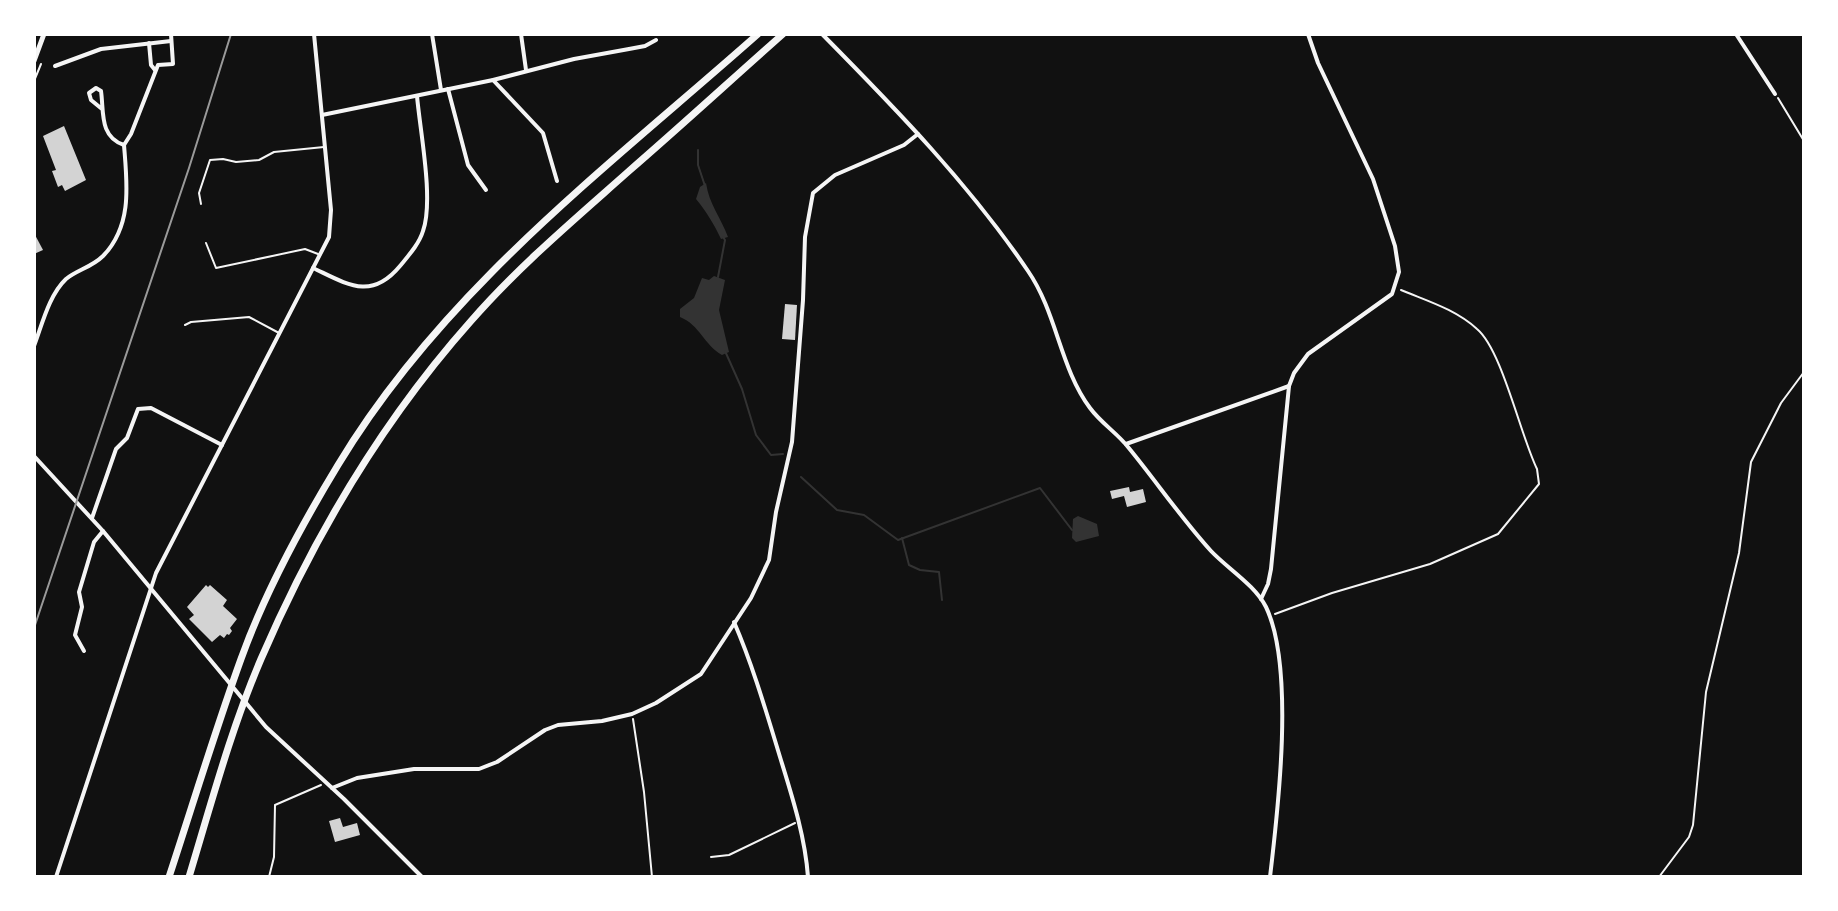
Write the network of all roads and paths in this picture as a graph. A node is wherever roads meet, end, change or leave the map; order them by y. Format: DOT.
graph roads {
  1 [pos="44,34"];
  2 [pos="171,34"];
  3 [pos="314,34"];
  4 [pos="432,34"];
  5 [pos="521,34"];
  6 [pos="758,34"];
  7 [pos="783,34"];
  8 [pos="822,34"];
  9 [pos="1308,34"];
  10 [pos="1736,34"];
  11 [pos="656,40"];
  12 [pos="171,41"];
  13 [pos="149,43"];
  14 [pos="34,61"];
  15 [pos="55,66"];
  16 [pos="155,70"];
  17 [pos="526,70"];
  18 [pos="493,80"];
  19 [pos="448,89"];
  20 [pos="441,90"];
  21 [pos="1775,94"];
  22 [pos="417,96"];
  23 [pos="102,109"];
  24 [pos="322,115"];
  25 [pos="918,134"];
  26 [pos="1804,141"];
  27 [pos="124,145"];
  28 [pos="326,146"];
  29 [pos="557,181"];
  30 [pos="486,190"];
  31 [pos="201,204"];
  32 [pos="206,243"];
  33 [pos="319,254"];
  34 [pos="313,268"];
  35 [pos="1396,288"];
  36 [pos="185,325"];
  37 [pos="280,333"];
  38 [pos="34,346"];
  39 [pos="1804,372"];
  40 [pos="1289,386"];
  41 [pos="1126,444"];
  42 [pos="222,445"];
  43 [pos="34,456"];
  44 [pos="92,518"];
  45 [pos="103,531"];
  46 [pos="150,589"];
  47 [pos="1261,599"];
  48 [pos="1268,614"];
  49 [pos="734,622"];
  50 [pos="84,651"];
  51 [pos="632,714"];
  52 [pos="327,783"];
  53 [pos="332,788"];
  54 [pos="798,822"];
  55 [pos="711,857"];
  56 [pos="56,877"];
  57 [pos="169,877"];
  58 [pos="189,877"];
  59 [pos="269,877"];
  60 [pos="422,877"];
  61 [pos="652,877"];
  62 [pos="808,877"];
  63 [pos="1270,877"];
  64 [pos="1659,877"];
  1 -- 14 [label="main road"];
  2 -- 12 [label="street"];
  3 -- 24 [label="street"];
  4 -- 20 [label="street"];
  5 -- 17 [label="street"];
  6 -- 57 [label="highway"];
  7 -- 58 [label="highway"];
  8 -- 25 [label="street"];
  9 -- 35 [label="street"];
  10 -- 21 [label="street"];
  11 -- 17 [label="street"];
  12 -- 13 [label="street"];
  12 -- 16 [label="street"];
  13 -- 15 [label="street"];
  13 -- 16 [label="street"];
  16 -- 27 [label="street"];
  17 -- 18 [label="street"];
  18 -- 19 [label="street"];
  18 -- 29 [label="street"];
  19 -- 20 [label="street"];
  19 -- 30 [label="street"];
  20 -- 22 [label="street"];
  21 -- 26 [label="path"];
  22 -- 24 [label="street"];
  22 -- 34 [label="street"];
  23 -- 23 [label="street"];
  23 -- 27 [label="street"];
  24 -- 28 [label="street"];
  25 -- 41 [label="street"];
  25 -- 49 [label="street"];
  27 -- 38 [label="street"];
  28 -- 31 [label="lane"];
  28 -- 33 [label="street"];
  32 -- 33 [label="lane"];
  33 -- 34 [label="street"];
  34 -- 37 [label="street"];
  35 -- 40 [label="street"];
  35 -- 48 [label="path"];
  36 -- 37 [label="lane"];
  37 -- 42 [label="street"];
  39 -- 64 [label="path"];
  40 -- 41 [label="street"];
  40 -- 47 [label="street"];
  41 -- 47 [label="street"];
  42 -- 44 [label="street"];
  42 -- 46 [label="street"];
  43 -- 44 [label="street"];
  44 -- 45 [label="street"];
  45 -- 46 [label="street"];
  45 -- 50 [label="street"];
  46 -- 52 [label="street"];
  46 -- 56 [label="street"];
  47 -- 48 [label="street"];
  48 -- 63 [label="street"];
  49 -- 51 [label="street"];
  49 -- 54 [label="street"];
  51 -- 53 [label="street"];
  51 -- 61 [label="path"];
  52 -- 53 [label="street"];
  52 -- 59 [label="path"];
  53 -- 60 [label="street"];
  54 -- 55 [label="path"];
  54 -- 62 [label="street"];
}
